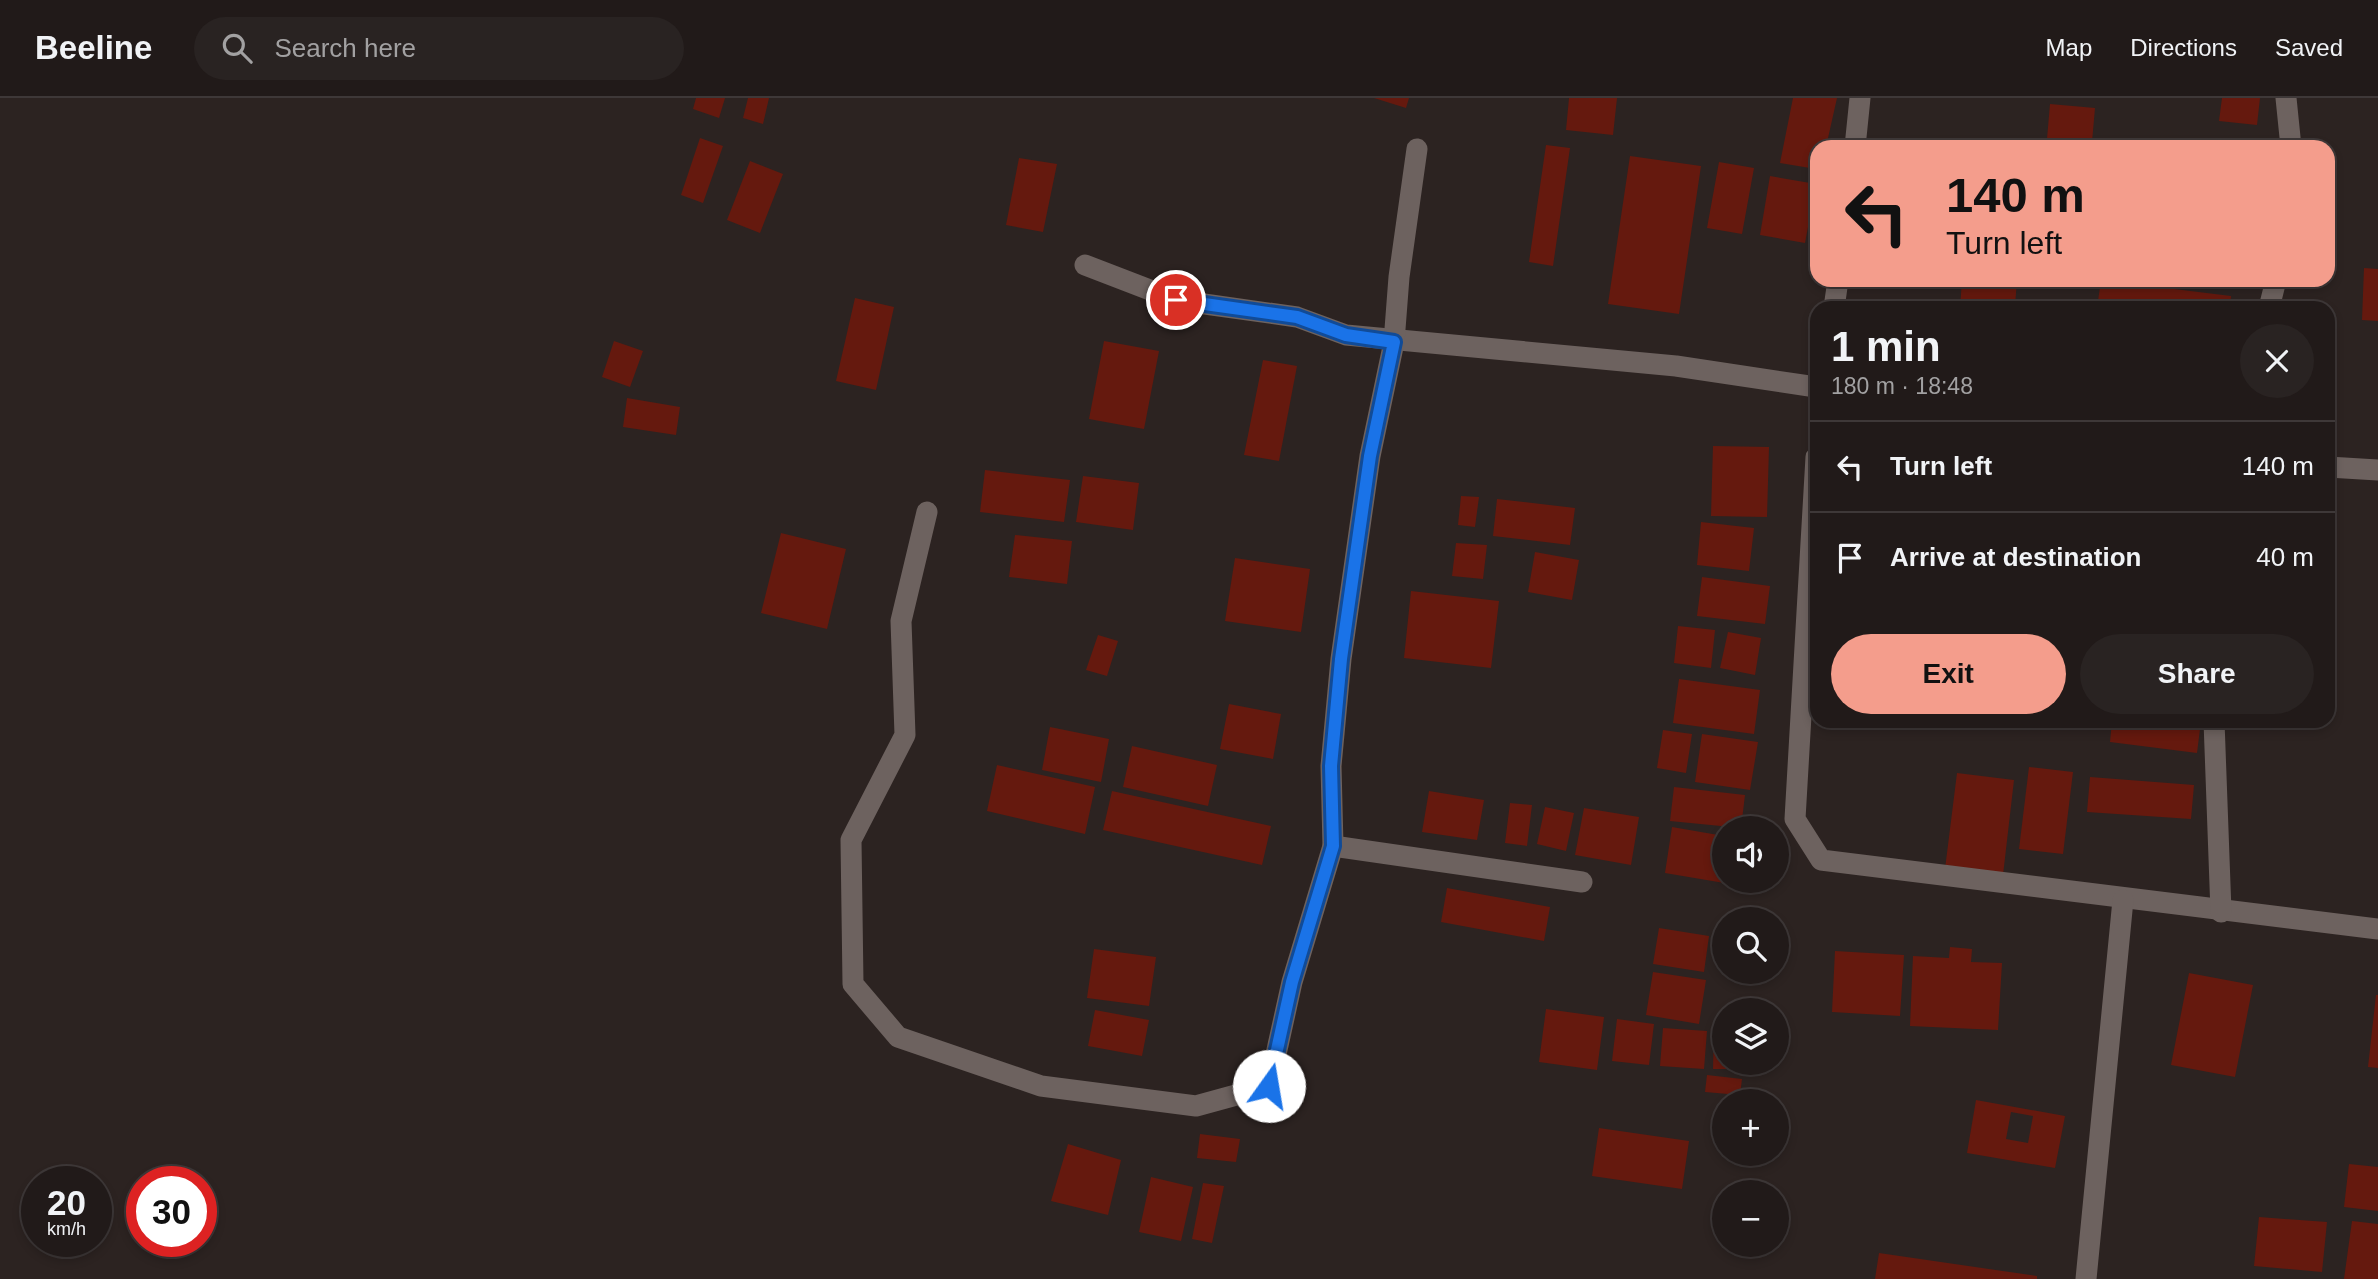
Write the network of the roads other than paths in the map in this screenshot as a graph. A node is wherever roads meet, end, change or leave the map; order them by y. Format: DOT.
graph roads {
  1 [pos="1860,98"];
  2 [pos="2286,98"];
  3 [pos="1855,140"];
  4 [pos="2290,140"];
  5 [pos="1416,149"];
  6 [pos="1085,265"];
  7 [pos="1394,342"];
  8 [pos="1810,386"];
  9 [pos="2335,467"];
  10 [pos="2378,470"];
  11 [pos="927,512"];
  12 [pos="1810,560"];
  13 [pos="2214,728"];
  14 [pos="1333,846"];
  15 [pos="1582,882"];
  16 [pos="2123,900"];
  17 [pos="2221,912"];
  18 [pos="2378,929"];
  19 [pos="2086,1279"];
  1 -- 3 [label="street"];
  2 -- 4 [label="street"];
  5 -- 7 [label="street"];
  6 -- 7 [label="street"];
  7 -- 8 [label="street"];
  7 -- 14 [label="street"];
  9 -- 10 [label="street"];
  11 -- 14 [label="street"];
  12 -- 16 [label="street"];
  13 -- 17 [label="street"];
  14 -- 15 [label="street"];
  16 -- 17 [label="street"];
  16 -- 19 [label="street"];
  17 -- 18 [label="street"];
}
